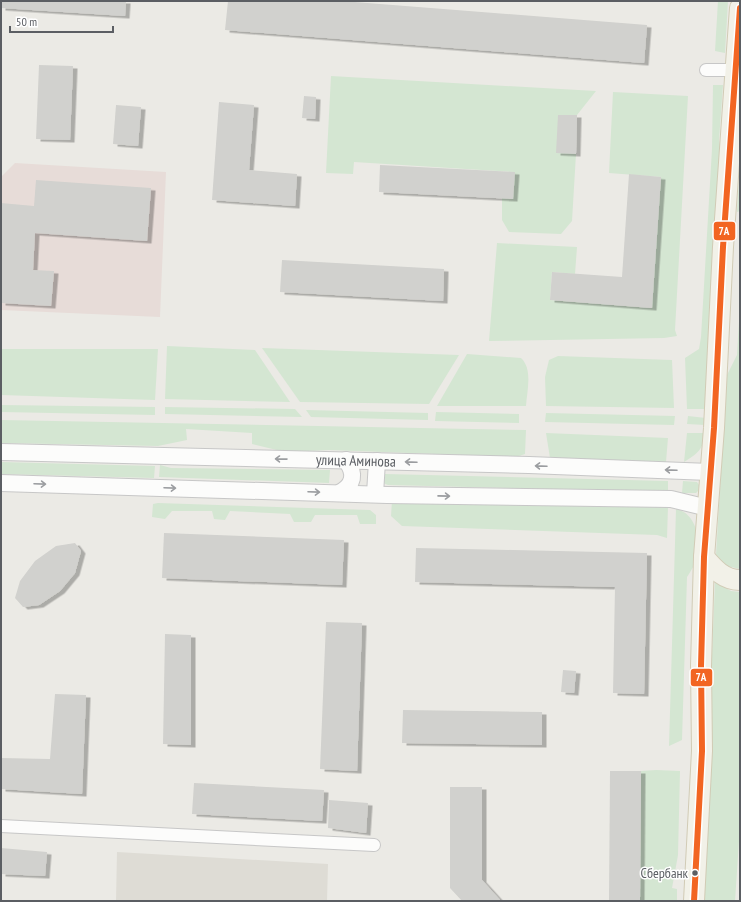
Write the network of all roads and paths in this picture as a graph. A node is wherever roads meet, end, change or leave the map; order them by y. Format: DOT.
graph roads {
  1 [pos="740,8"];
  2 [pos="706,70"];
  3 [pos="735,70"];
  4 [pos="740,229"];
  5 [pos="723,247"];
  6 [pos="1,452"];
  7 [pos="346,460"];
  8 [pos="377,461"];
  9 [pos="710,472"];
  10 [pos="1,483"];
  11 [pos="339,493"];
  12 [pos="375,494"];
  13 [pos="708,508"];
  14 [pos="704,557"];
  15 [pos="740,580"];
  16 [pos="1,826"];
  17 [pos="374,845"];
  18 [pos="694,901"];
  1 -- 3 [label="main road"];
  2 -- 3 [label="street"];
  3 -- 5 [label="main road"];
  4 -- 5 [label="main road"];
  5 -- 9 [label="main road"];
  7 -- 6 [label="street, улица Аминова, one-way"];
  7 -- 8 [label="street, улица Аминова"];
  7 -- 11 [label="street"];
  9 -- 8 [label="street, улица Аминова, one-way"];
  8 -- 12 [label="street"];
  9 -- 13 [label="main road"];
  10 -- 11 [label="street, one-way"];
  11 -- 12 [label="street"];
  12 -- 13 [label="street, one-way"];
  13 -- 14 [label="main road"];
  14 -- 15 [label="main road"];
  14 -- 18 [label="main road"];
  16 -- 17 [label="street"];
}
